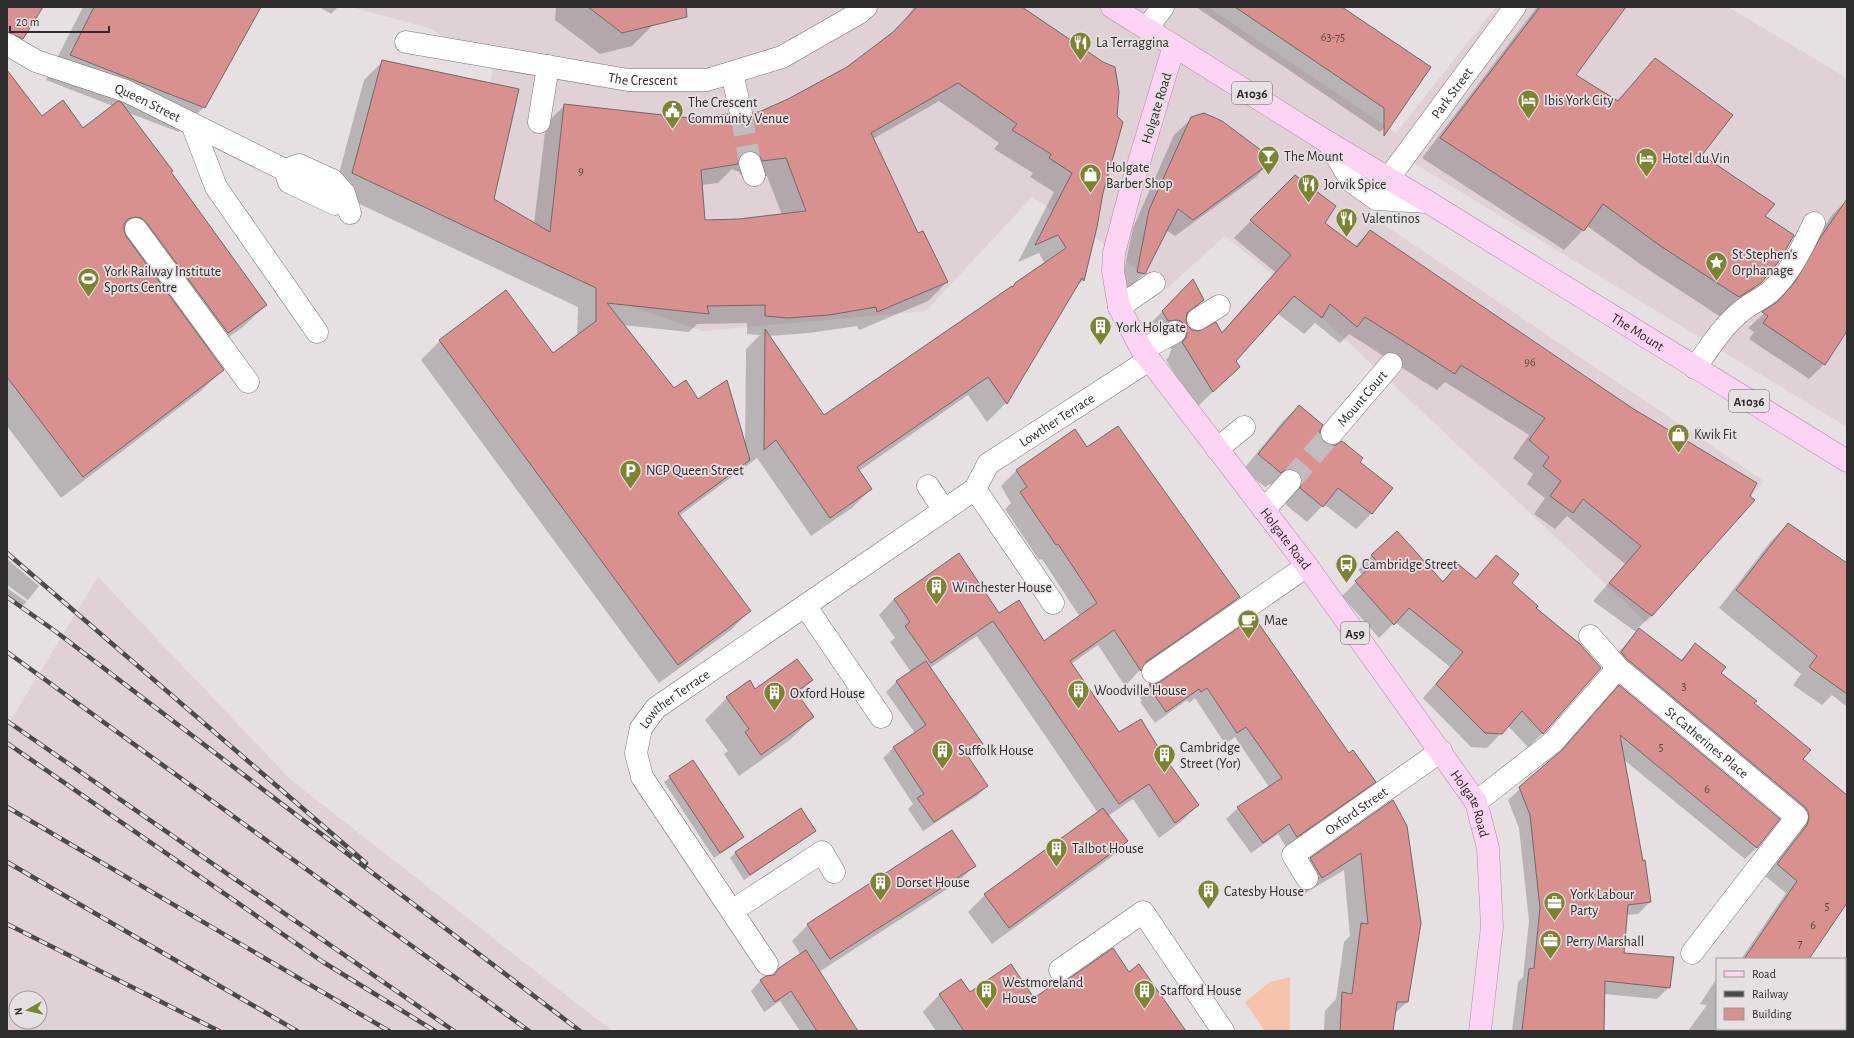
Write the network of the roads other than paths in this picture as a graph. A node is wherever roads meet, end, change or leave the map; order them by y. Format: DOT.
graph roads {
  1 [pos="866,7"];
  2 [pos="1112,7"];
  3 [pos="1163,7"];
  4 [pos="1515,7"];
  5 [pos="1147,28"];
  6 [pos="406,42"];
  7 [pos="7,44"];
  8 [pos="1174,46"];
  9 [pos="548,66"];
  10 [pos="732,73"];
  11 [pos="741,113"];
  12 [pos="539,122"];
  13 [pos="192,124"];
  14 [pos="1329,143"];
  15 [pos="1388,179"];
  16 [pos="1428,202"];
  17 [pos="342,208"];
  18 [pos="1814,223"];
  19 [pos="136,229"];
  20 [pos="1154,283"];
  21 [pos="1219,306"];
  22 [pos="1119,307"];
  23 [pos="1198,319"];
  24 [pos="317,332"];
  25 [pos="1175,332"];
  26 [pos="1145,355"];
  27 [pos="1391,364"];
  28 [pos="1695,368"];
  29 [pos="248,382"];
  30 [pos="1244,427"];
  31 [pos="1332,433"];
  32 [pos="1217,449"];
  33 [pos="1846,457"];
  34 [pos="1290,480"];
  35 [pos="928,486"];
  36 [pos="976,489"];
  37 [pos="944,510"];
  38 [pos="1264,510"];
  39 [pos="1307,566"];
  40 [pos="1053,603"];
  41 [pos="806,607"];
  42 [pos="1590,636"];
  43 [pos="1618,668"];
  44 [pos="1153,672"];
  45 [pos="881,717"];
  46 [pos="1441,751"];
  47 [pos="1476,802"];
  48 [pos="834,872"];
  49 [pos="1307,878"];
  50 [pos="732,911"];
  51 [pos="1692,953"];
  52 [pos="767,964"];
  53 [pos="1060,970"];
  54 [pos="1223,1031"];
  55 [pos="1480,1031"];
  1 -- 10 [label="street, The Crescent"];
  2 -- 5 [label="main road, A1036"];
  3 -- 5 [label="street"];
  4 -- 15 [label="street, Park Street"];
  5 -- 8 [label="main road, A1036"];
  6 -- 9 [label="street, The Crescent"];
  7 -- 13 [label="street, Queen Street"];
  8 -- 14 [label="main road, The Mount / A1036"];
  8 -- 22 [label="main road, Holgate Road / A59"];
  9 -- 10 [label="street, The Crescent"];
  9 -- 12 [label="street"];
  10 -- 11 [label="street"];
  13 -- 17 [label="street, Queen Street"];
  13 -- 24 [label="street"];
  14 -- 15 [label="main road, The Mount / A1036"];
  14 -- 16 [label="street, The Mount"];
  15 -- 16 [label="main road, The Mount / A1036"];
  16 -- 28 [label="main road, The Mount / A1036"];
  18 -- 28 [label="street"];
  19 -- 29 [label="street"];
  20 -- 22 [label="street"];
  21 -- 23 [label="street"];
  22 -- 26 [label="main road, Holgate Road / A59"];
  25 -- 26 [label="street, Lowther Terrace"];
  26 -- 32 [label="main road, Holgate Road / A59"];
  26 -- 36 [label="street, Lowther Terrace"];
  27 -- 31 [label="street, Mount Court"];
  28 -- 33 [label="main road, The Mount / A1036"];
  30 -- 32 [label="street"];
  32 -- 38 [label="main road, Holgate Road / A59"];
  34 -- 38 [label="street"];
  35 -- 37 [label="street"];
  36 -- 37 [label="street, Lowther Terrace"];
  36 -- 40 [label="street"];
  37 -- 41 [label="street, Lowther Terrace"];
  38 -- 39 [label="main road, Holgate Road / A59"];
  39 -- 44 [label="street"];
  39 -- 46 [label="main road, Holgate Road / A59"];
  41 -- 45 [label="street"];
  41 -- 50 [label="street, Lowther Terrace"];
  42 -- 43 [label="street, St Catherines Place"];
  43 -- 47 [label="street"];
  43 -- 51 [label="street, St Catherines Place"];
  46 -- 47 [label="main road, Holgate Road / A59"];
  46 -- 49 [label="street, Oxford Street"];
  47 -- 55 [label="main road, Holgate Road / A59"];
  48 -- 50 [label="street"];
  50 -- 52 [label="street, Lowther Terrace"];
  53 -- 54 [label="street"];
}
